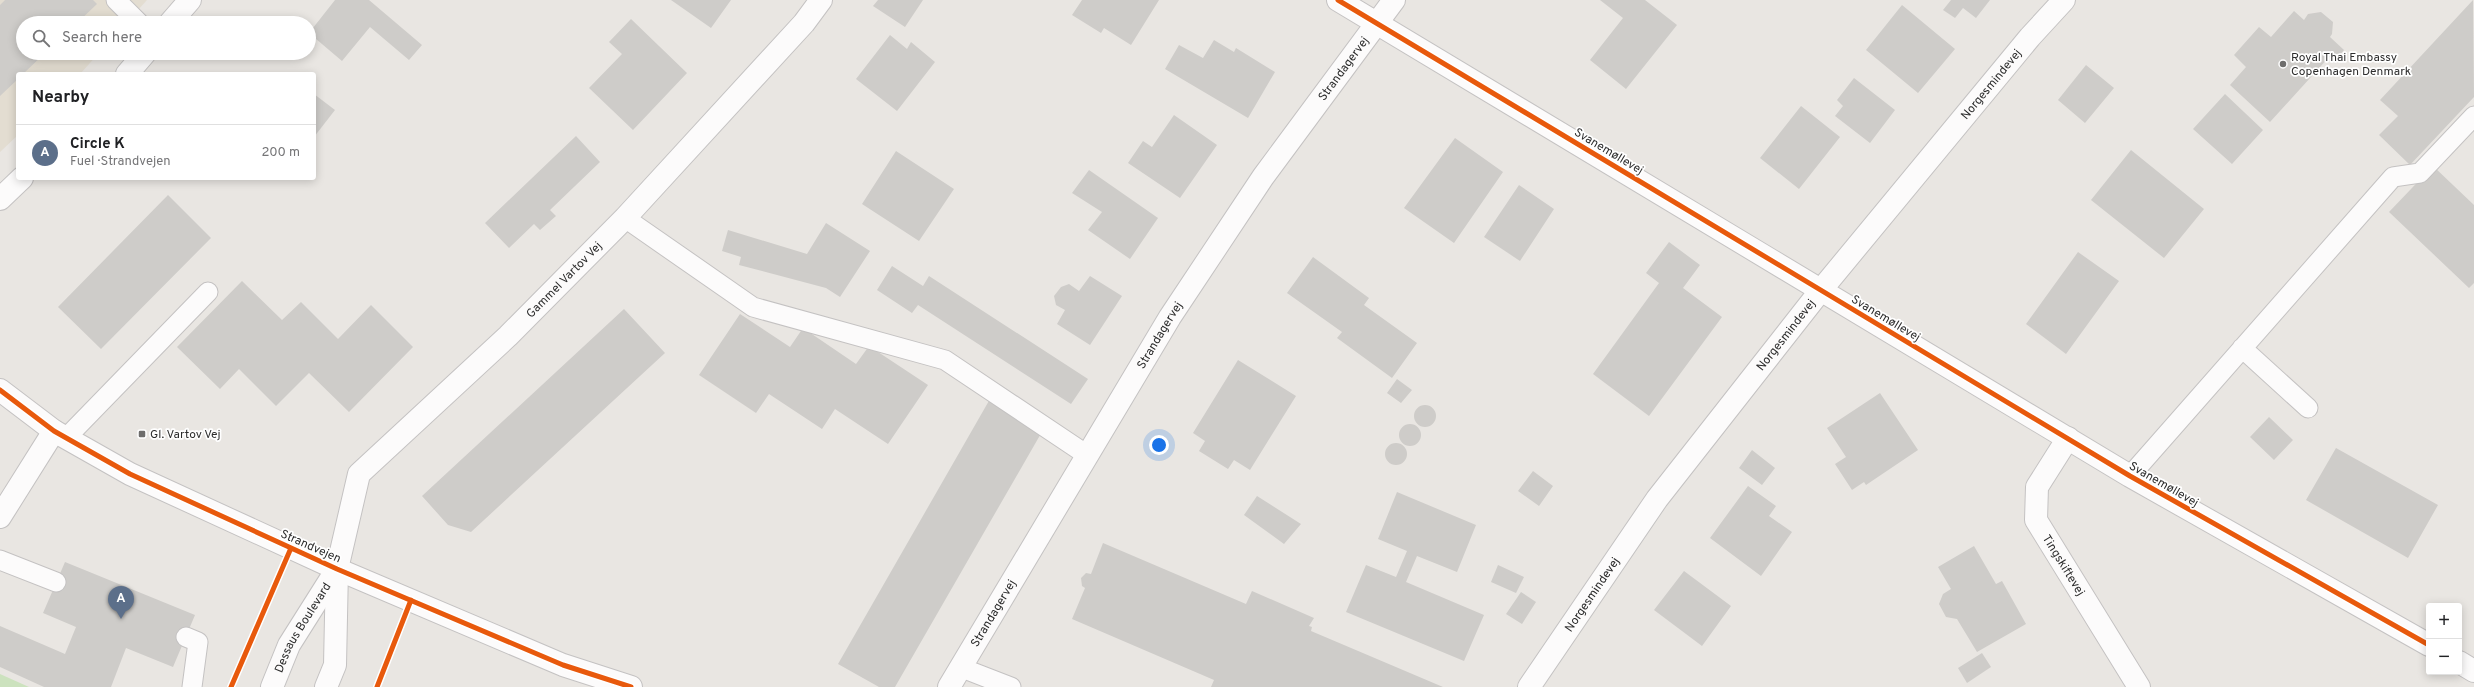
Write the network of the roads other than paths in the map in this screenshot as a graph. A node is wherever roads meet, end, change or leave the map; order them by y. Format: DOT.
graph roads {
  1 [pos="116,0"];
  2 [pos="190,0"];
  3 [pos="821,0"];
  4 [pos="1338,0"];
  5 [pos="1394,0"];
  6 [pos="2064,0"];
  7 [pos="132,16"];
  8 [pos="176,16"];
  9 [pos="1376,23"];
  10 [pos="139,60"];
  11 [pos="129,72"];
  12 [pos="2474,116"];
  13 [pos="20,180"];
  14 [pos="0,198"];
  15 [pos="625,218"];
  16 [pos="1821,290"];
  17 [pos="208,292"];
  18 [pos="2242,348"];
  19 [pos="0,390"];
  20 [pos="2308,408"];
  21 [pos="60,434"];
  22 [pos="2068,438"];
  23 [pos="1087,455"];
  24 [pos="2130,476"];
  25 [pos="0,517"];
  26 [pos="0,560"];
  27 [pos="337,569"];
  28 [pos="56,582"];
  29 [pos="186,637"];
  30 [pos="2426,643"];
  31 [pos="2462,664"];
  32 [pos="962,668"];
  33 [pos="2474,671"];
  34 [pos="192,687"];
  35 [pos="272,687"];
  36 [pos="326,687"];
  37 [pos="632,687"];
  38 [pos="949,687"];
  39 [pos="1010,687"];
  40 [pos="1529,687"];
  41 [pos="2139,687"];
  1 -- 7 [label="lane"];
  2 -- 8 [label="street"];
  3 -- 15 [label="street, Gammel Vartov Vej"];
  4 -- 9 [label="street, Svanemøllevej"];
  5 -- 9 [label="street, Strandagervej"];
  6 -- 16 [label="street, Norgesmindevej"];
  9 -- 16 [label="street, Svanemøllevej"];
  9 -- 23 [label="street, Strandagervej"];
  10 -- 11 [label="street"];
  12 -- 18 [label="lane"];
  13 -- 14 [label="street"];
  15 -- 23 [label="lane"];
  15 -- 27 [label="street, Gammel Vartov Vej"];
  16 -- 22 [label="street, Svanemøllevej"];
  16 -- 40 [label="street, Norgesmindevej"];
  17 -- 21 [label="lane"];
  18 -- 20 [label="lane"];
  18 -- 24 [label="lane"];
  19 -- 21 [label="street, Strandvejen"];
  21 -- 25 [label="street"];
  21 -- 27 [label="street, Strandvejen"];
  22 -- 24 [label="street, Svanemøllevej"];
  22 -- 41 [label="street, Tingskiftevej"];
  23 -- 32 [label="street, Strandagervej"];
  24 -- 30 [label="street, Svanemøllevej"];
  26 -- 28 [label="lane"];
  27 -- 35 [label="street, Dessaus Boulevard"];
  27 -- 36 [label="street, Dessaus Boulevard"];
  27 -- 37 [label="street, Strandvejen"];
  29 -- 34 [label="lane"];
  31 -- 33 [label="street"];
  32 -- 38 [label="street, Strandagervej"];
  32 -- 39 [label="lane"];
}
